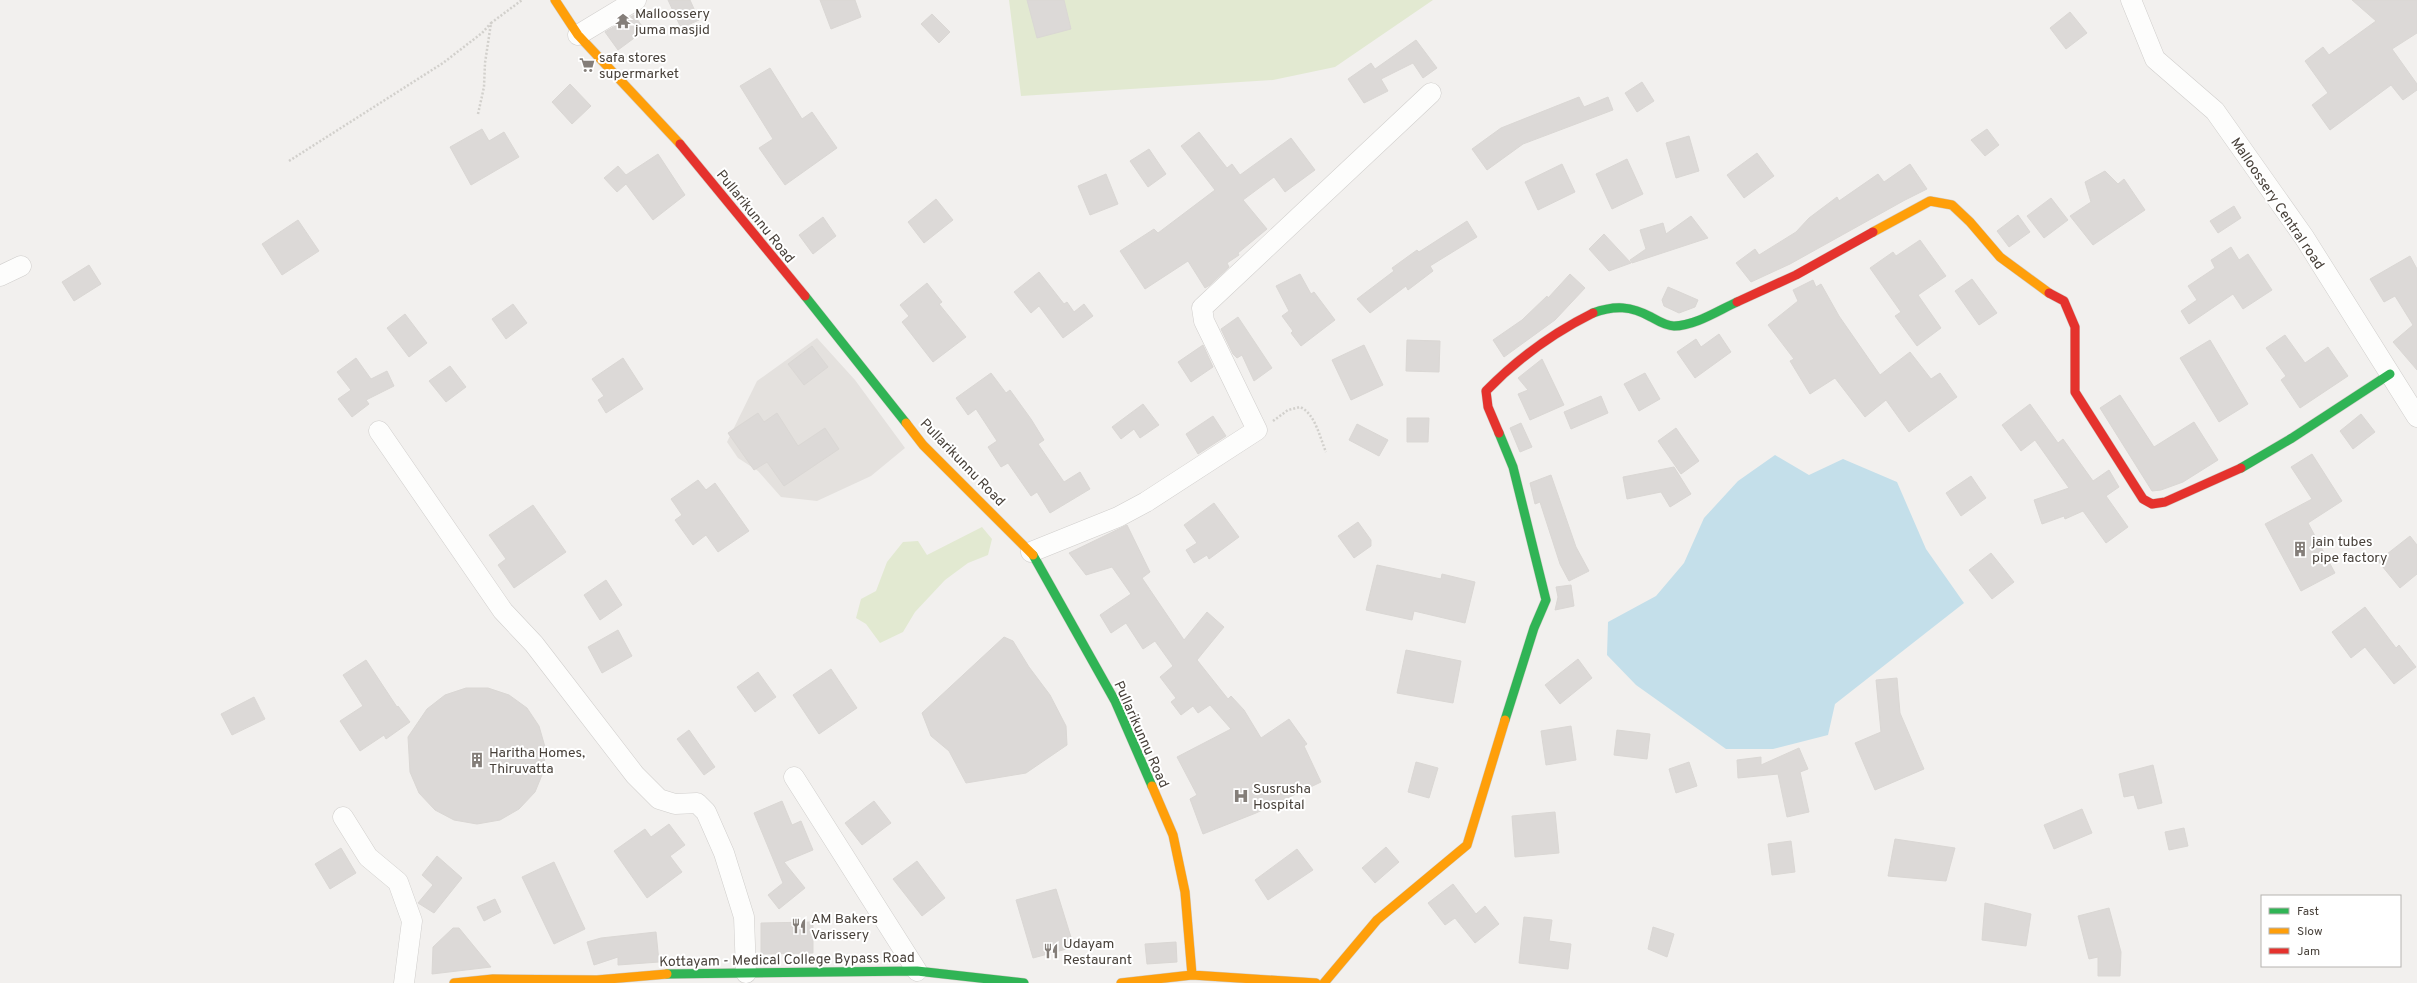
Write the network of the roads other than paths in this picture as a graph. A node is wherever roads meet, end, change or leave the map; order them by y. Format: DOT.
graph roads {
  1 [pos="555,0"];
  2 [pos="636,0"];
  3 [pos="2131,0"];
  4 [pos="578,35"];
  5 [pos="1431,93"];
  6 [pos="21,266"];
  7 [pos="0,276"];
  8 [pos="2390,374"];
  9 [pos="2417,417"];
  10 [pos="380,430"];
  11 [pos="1031,552"];
  12 [pos="794,777"];
  13 [pos="343,817"];
  14 [pos="917,971"];
  15 [pos="1192,975"];
  16 [pos="745,978"];
  17 [pos="404,983"];
  18 [pos="454,983"];
  19 [pos="1024,983"];
  20 [pos="1121,983"];
  21 [pos="1316,983"];
  22 [pos="1324,983"];
  1 -- 4 [label="main road, Pullarikunnu Road"];
  2 -- 4 [label="street"];
  3 -- 8 [label="street, Malloossery Central road"];
  4 -- 11 [label="main road, Pullarikunnu Road"];
  5 -- 11 [label="street"];
  6 -- 7 [label="street"];
  8 -- 9 [label="street, Malloossery Central road"];
  8 -- 22 [label="main road"];
  10 -- 16 [label="street"];
  11 -- 15 [label="main road, Pullarikunnu Road"];
  12 -- 14 [label="street"];
  13 -- 17 [label="street"];
  14 -- 16 [label="main road, Kottayam - Medical College Bypass Road"];
  14 -- 19 [label="main road, Kottayam - Medical College Bypass Road"];
  15 -- 20 [label="main road"];
  15 -- 21 [label="main road"];
  16 -- 18 [label="main road, Kottayam - Medical College Bypass Road"];
}
